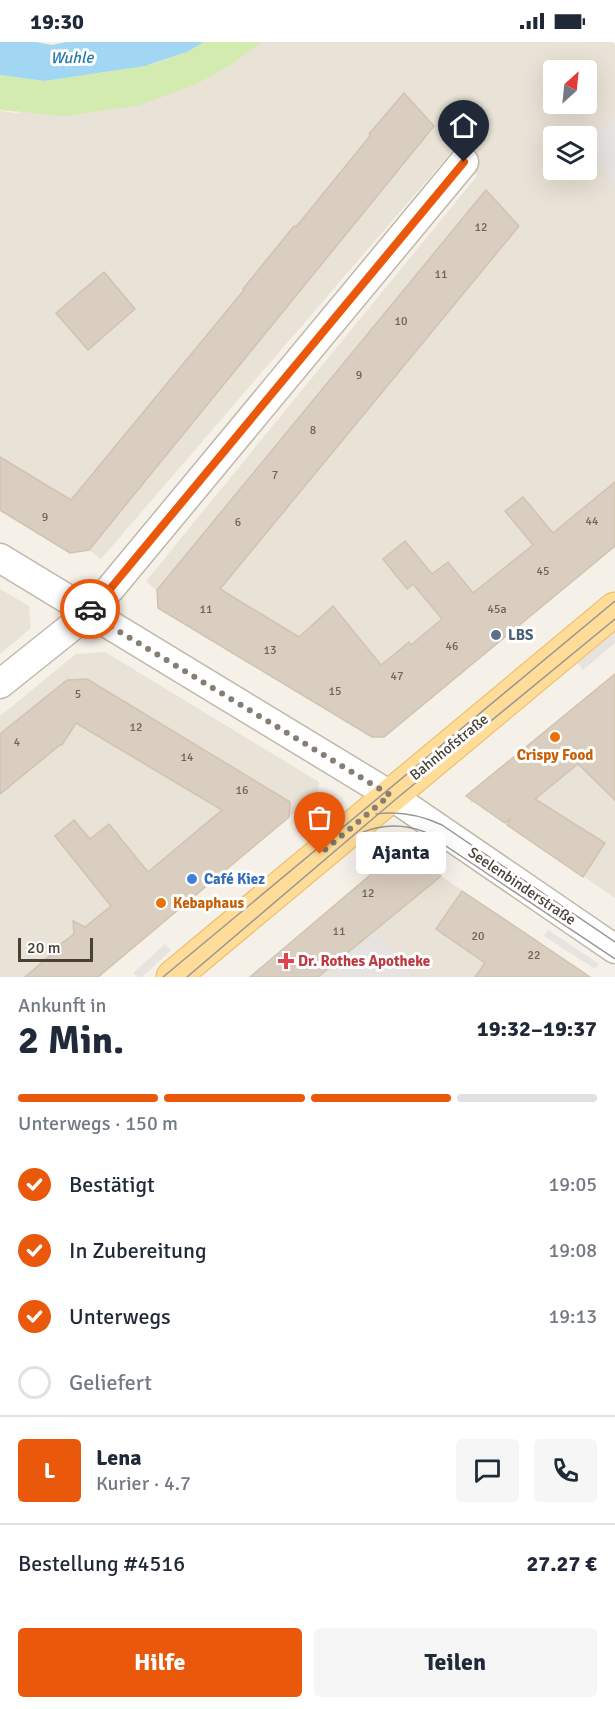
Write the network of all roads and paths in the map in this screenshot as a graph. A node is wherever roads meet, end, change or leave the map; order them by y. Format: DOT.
graph roads {
  1 [pos="464,162"];
  2 [pos="0,558"];
  3 [pos="615,609"];
  4 [pos="87,612"];
  5 [pos="0,684"];
  6 [pos="390,795"];
  7 [pos="615,949"];
  8 [pos="173,977"];
  1 -- 4 [label="street"];
  2 -- 4 [label="street, Seelenbinderstraße"];
  3 -- 6 [label="main road, Bahnhofstraße"];
  4 -- 5 [label="street"];
  4 -- 6 [label="street, Seelenbinderstraße"];
  6 -- 7 [label="street, Seelenbinderstraße"];
  6 -- 8 [label="main road, Bahnhofstraße"];
}
